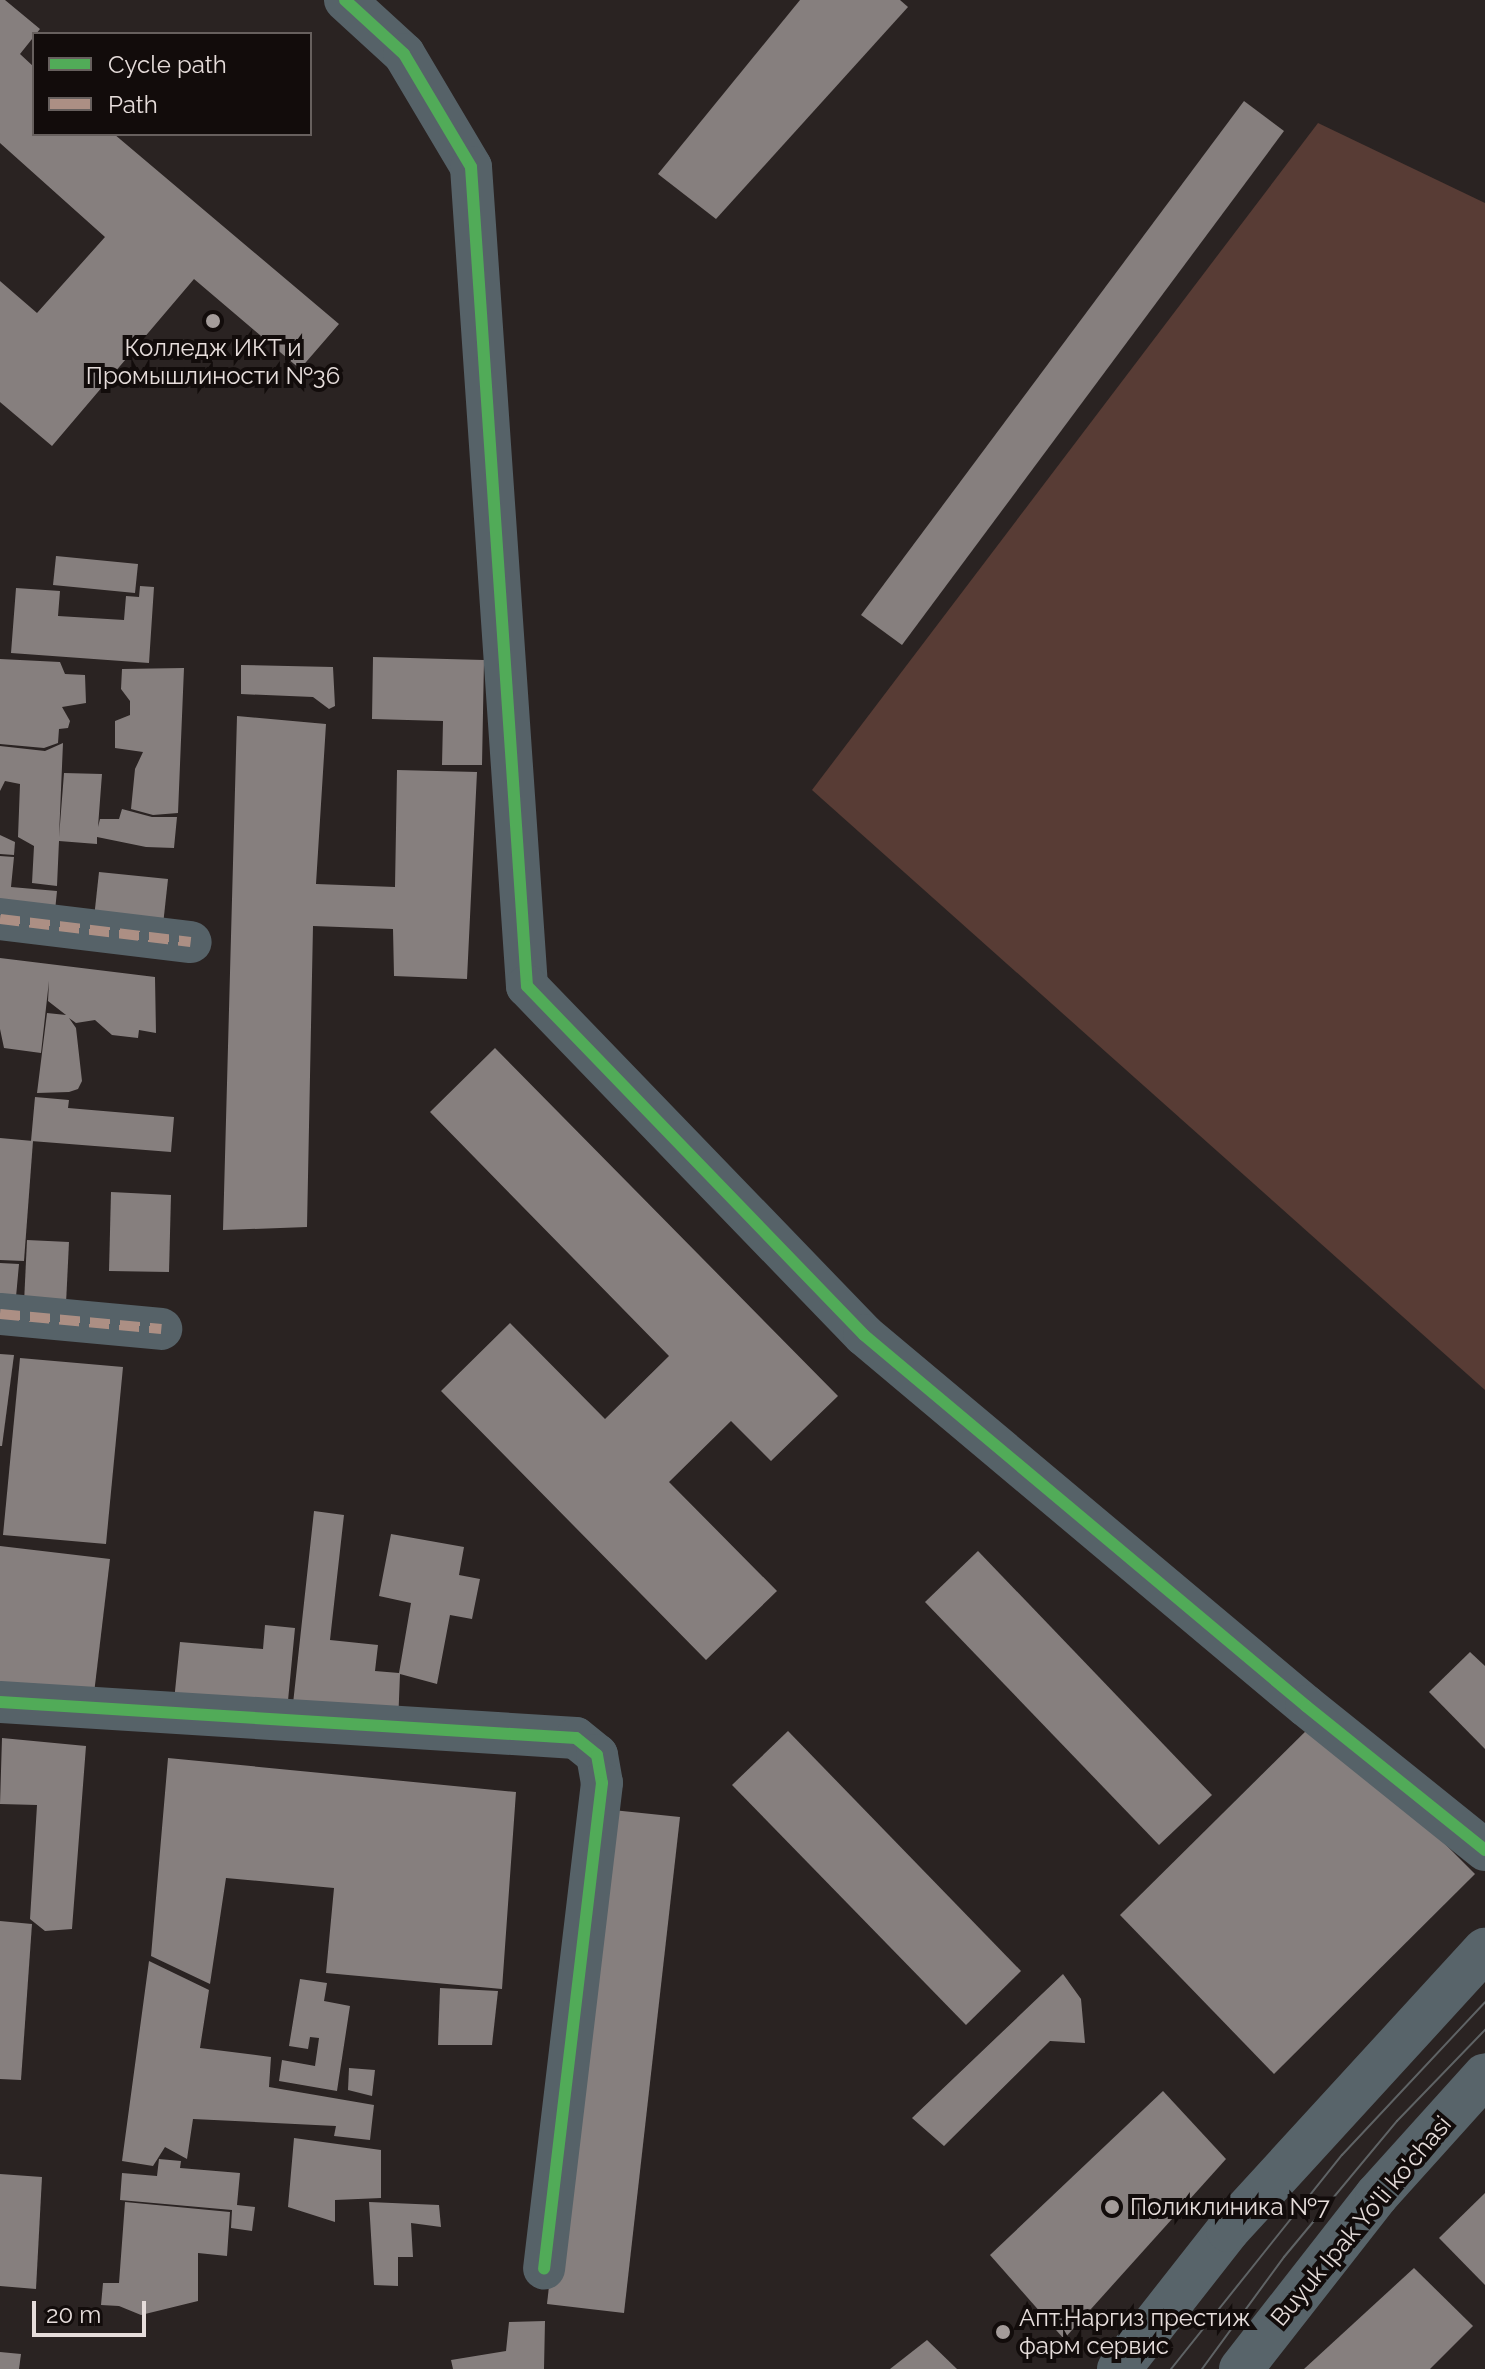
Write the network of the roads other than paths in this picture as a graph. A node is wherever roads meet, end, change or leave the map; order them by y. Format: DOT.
graph roads {
  1 [pos="345,0"];
  2 [pos="0,919"];
  3 [pos="191,942"];
  4 [pos="0,1314"];
  5 [pos="161,1329"];
  6 [pos="0,1702"];
  7 [pos="1485,1850"];
  8 [pos="1485,1950"];
  9 [pos="1485,2075"];
  10 [pos="544,2269"];
  11 [pos="1119,2369"];
  12 [pos="1241,2369"];
  1 -- 7 [label="street"];
  2 -- 3 [label="street"];
  4 -- 5 [label="street"];
  6 -- 10 [label="street"];
  8 -- 11 [label="main road"];
  9 -- 12 [label="main road, Buyuk Ipak Yo'li ko'chasi"];
}
